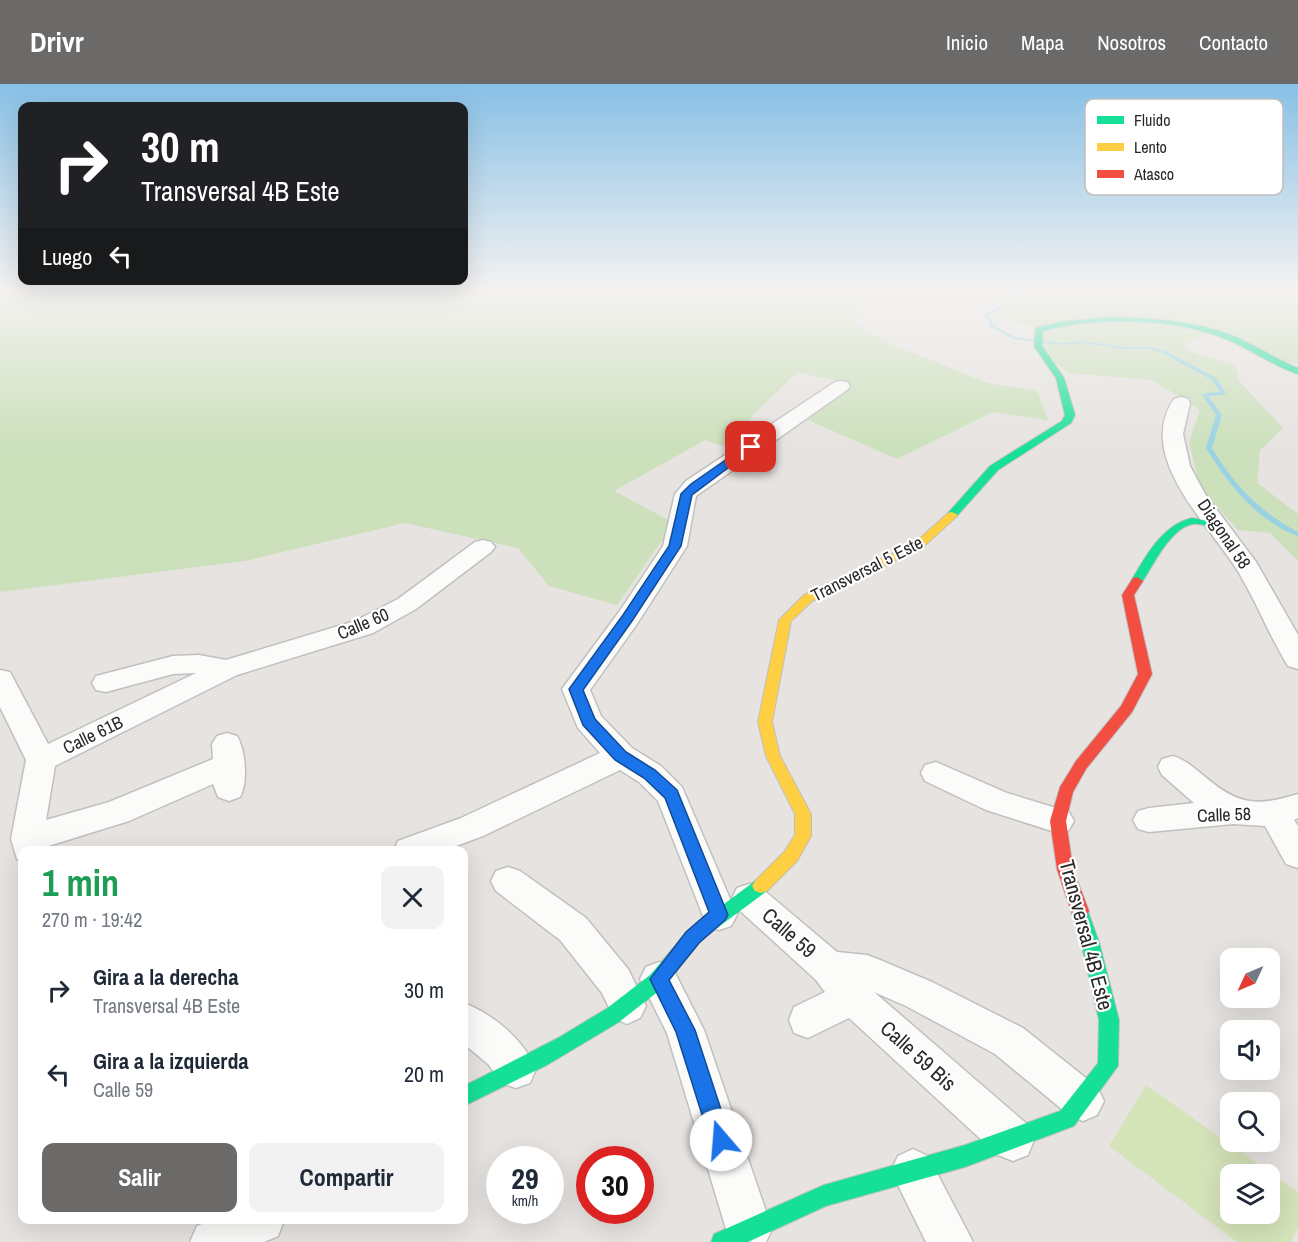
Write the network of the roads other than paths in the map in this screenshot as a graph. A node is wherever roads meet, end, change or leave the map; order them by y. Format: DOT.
graph roads {
  1 [pos="1039,342"];
  2 [pos="1239,342"];
  3 [pos="1298,371"];
  4 [pos="841,386"];
  5 [pos="1181,403"];
  6 [pos="1216,525"];
  7 [pos="483,547"];
  8 [pos="1298,660"];
  9 [pos="227,669"];
  10 [pos="0,679"];
  11 [pos="106,683"];
  12 [pos="621,756"];
  13 [pos="41,760"];
  14 [pos="228,766"];
  15 [pos="1173,767"];
  16 [pos="936,773"];
  17 [pos="1286,810"];
  18 [pos="1233,812"];
  19 [pos="1149,820"];
  20 [pos="1058,821"];
  21 [pos="28,845"];
  22 [pos="421,846"];
  23 [pos="1298,855"];
  24 [pos="508,881"];
  25 [pos="749,898"];
  26 [pos="719,915"];
  27 [pos="659,979"];
  28 [pos="840,983"];
  29 [pos="627,1006"];
  30 [pos="808,1020"];
  31 [pos="468,1024"];
  32 [pos="516,1069"];
  33 [pos="468,1094"];
  34 [pos="1083,1101"];
  35 [pos="1012,1140"];
  36 [pos="913,1171"];
  37 [pos="253,1224"];
  38 [pos="736,1235"];
  39 [pos="213,1242"];
  40 [pos="950,1242"];
  1 -- 25 [label="street, Transversal 5 Este"];
  2 -- 3 [label="street, Transversal 5 Este"];
  4 -- 12 [label="street"];
  5 -- 6 [label="street, Diagonal 58"];
  6 -- 8 [label="street, Diagonal 58"];
  6 -- 20 [label="street, Transversal 4B Este"];
  7 -- 9 [label="street, Calle 60"];
  9 -- 11 [label="street"];
  9 -- 13 [label="street, Calle 61B"];
  10 -- 13 [label="street"];
  12 -- 22 [label="street"];
  12 -- 26 [label="street"];
  13 -- 21 [label="street, Calle 61B"];
  14 -- 21 [label="street"];
  15 -- 18 [label="street"];
  16 -- 20 [label="street"];
  17 -- 18 [label="street, Calle 58"];
  17 -- 23 [label="street"];
  18 -- 19 [label="street, Calle 58"];
  20 -- 34 [label="street, Transversal 4B Este"];
  24 -- 29 [label="street"];
  25 -- 26 [label="street"];
  25 -- 28 [label="street, Calle 59"];
  26 -- 27 [label="street"];
  27 -- 29 [label="street"];
  27 -- 38 [label="street"];
  28 -- 30 [label="street"];
  28 -- 34 [label="street"];
  28 -- 35 [label="street, Calle 59 Bis"];
  29 -- 32 [label="street"];
  31 -- 32 [label="street"];
  32 -- 33 [label="street"];
  34 -- 35 [label="street, Transversal 4B Este"];
  35 -- 36 [label="street, Transversal 4B Este"];
  36 -- 38 [label="street, Transversal 4B Este"];
  36 -- 40 [label="street"];
  37 -- 39 [label="street"];
}
